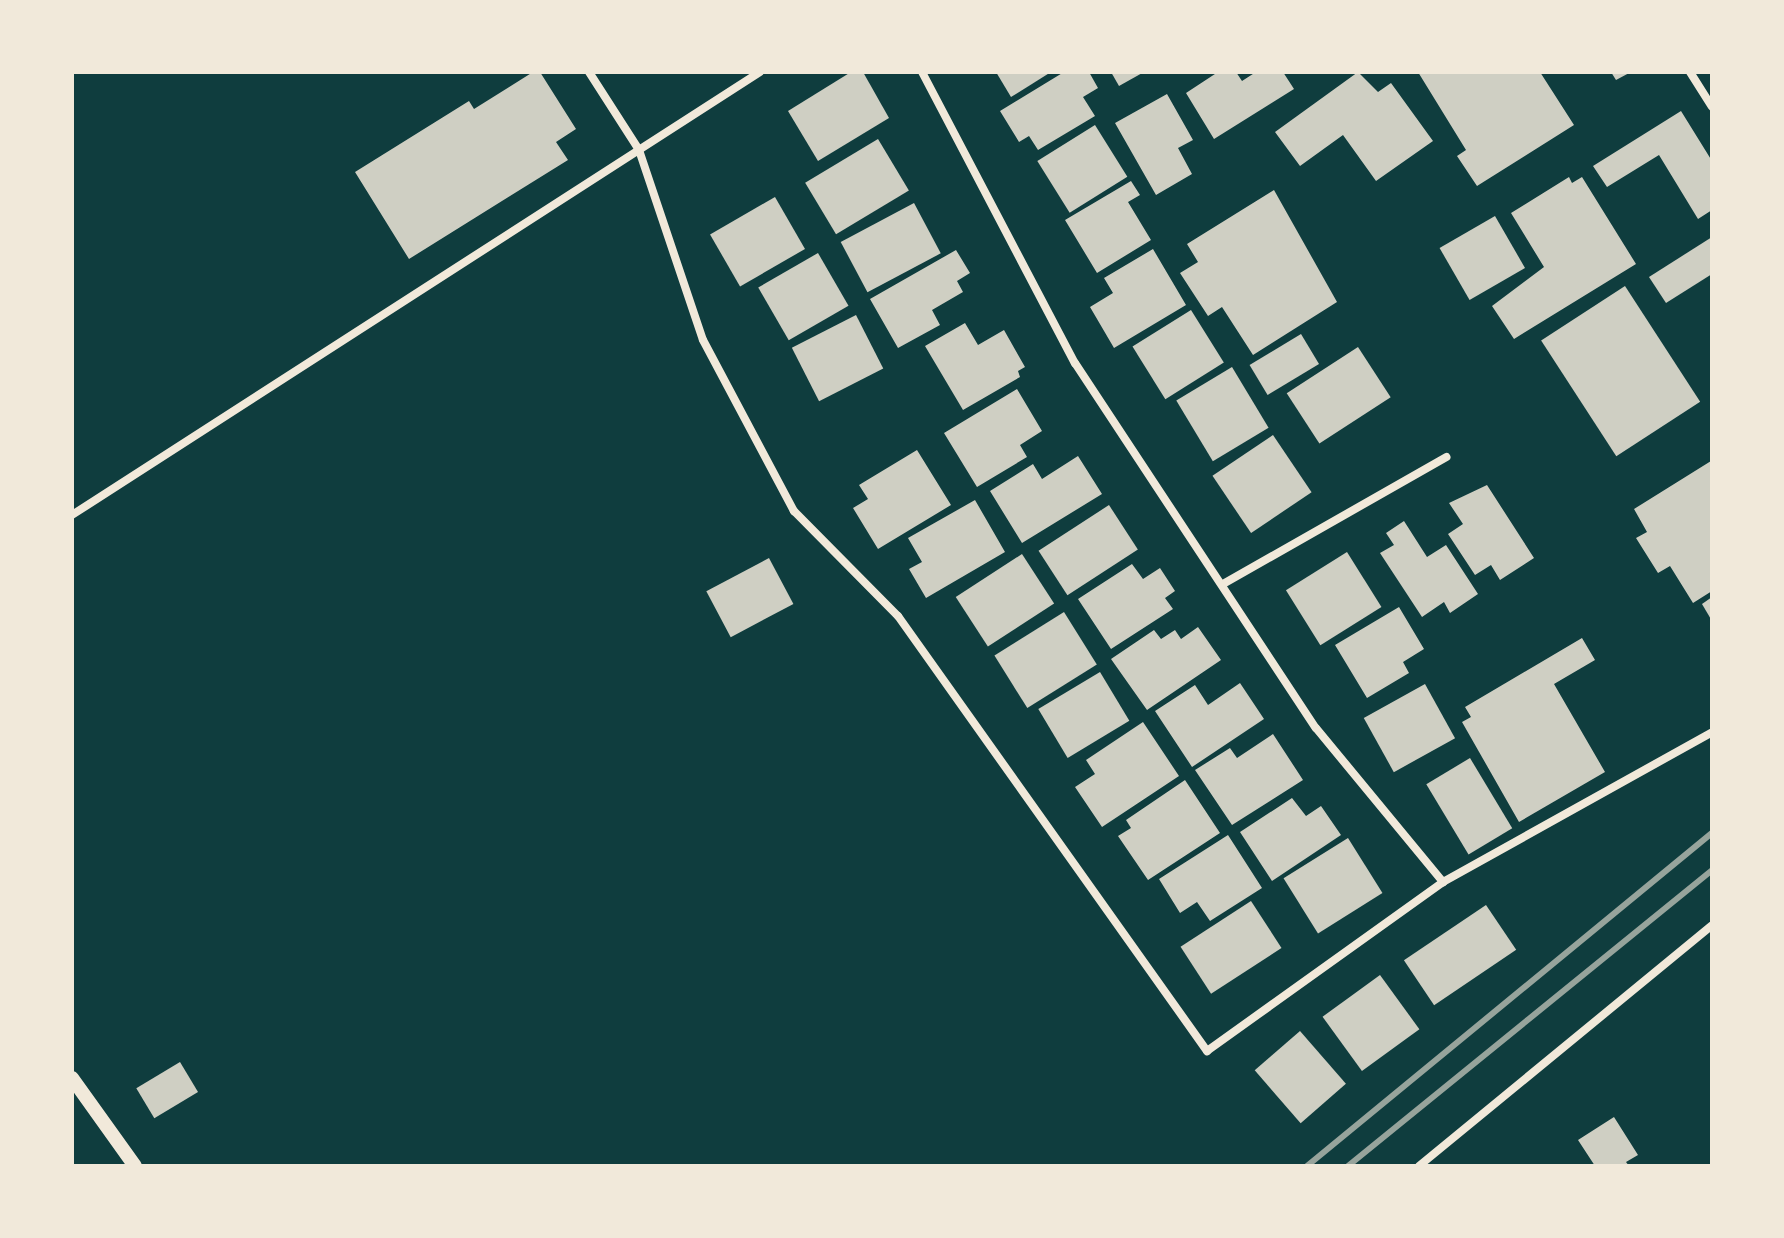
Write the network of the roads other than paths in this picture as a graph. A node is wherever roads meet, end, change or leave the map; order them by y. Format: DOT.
graph roads {
  1 [pos="589,72"];
  2 [pos="760,72"];
  3 [pos="922,72"];
  4 [pos="1690,72"];
  5 [pos="1712,107"];
  6 [pos="639,150"];
  7 [pos="1447,457"];
  8 [pos="72,515"];
  9 [pos="1223,584"];
  10 [pos="1712,732"];
  11 [pos="1443,882"];
  12 [pos="1712,925"];
  13 [pos="72,1078"];
  14 [pos="135,1166"];
  15 [pos="1419,1166"];
  1 -- 6 [label="street"];
  2 -- 6 [label="street"];
  3 -- 9 [label="street"];
  4 -- 5 [label="street"];
  6 -- 8 [label="street"];
  6 -- 11 [label="street"];
  7 -- 9 [label="street"];
  9 -- 11 [label="street"];
  10 -- 11 [label="street"];
  12 -- 15 [label="street"];
  13 -- 14 [label="street"];
}
